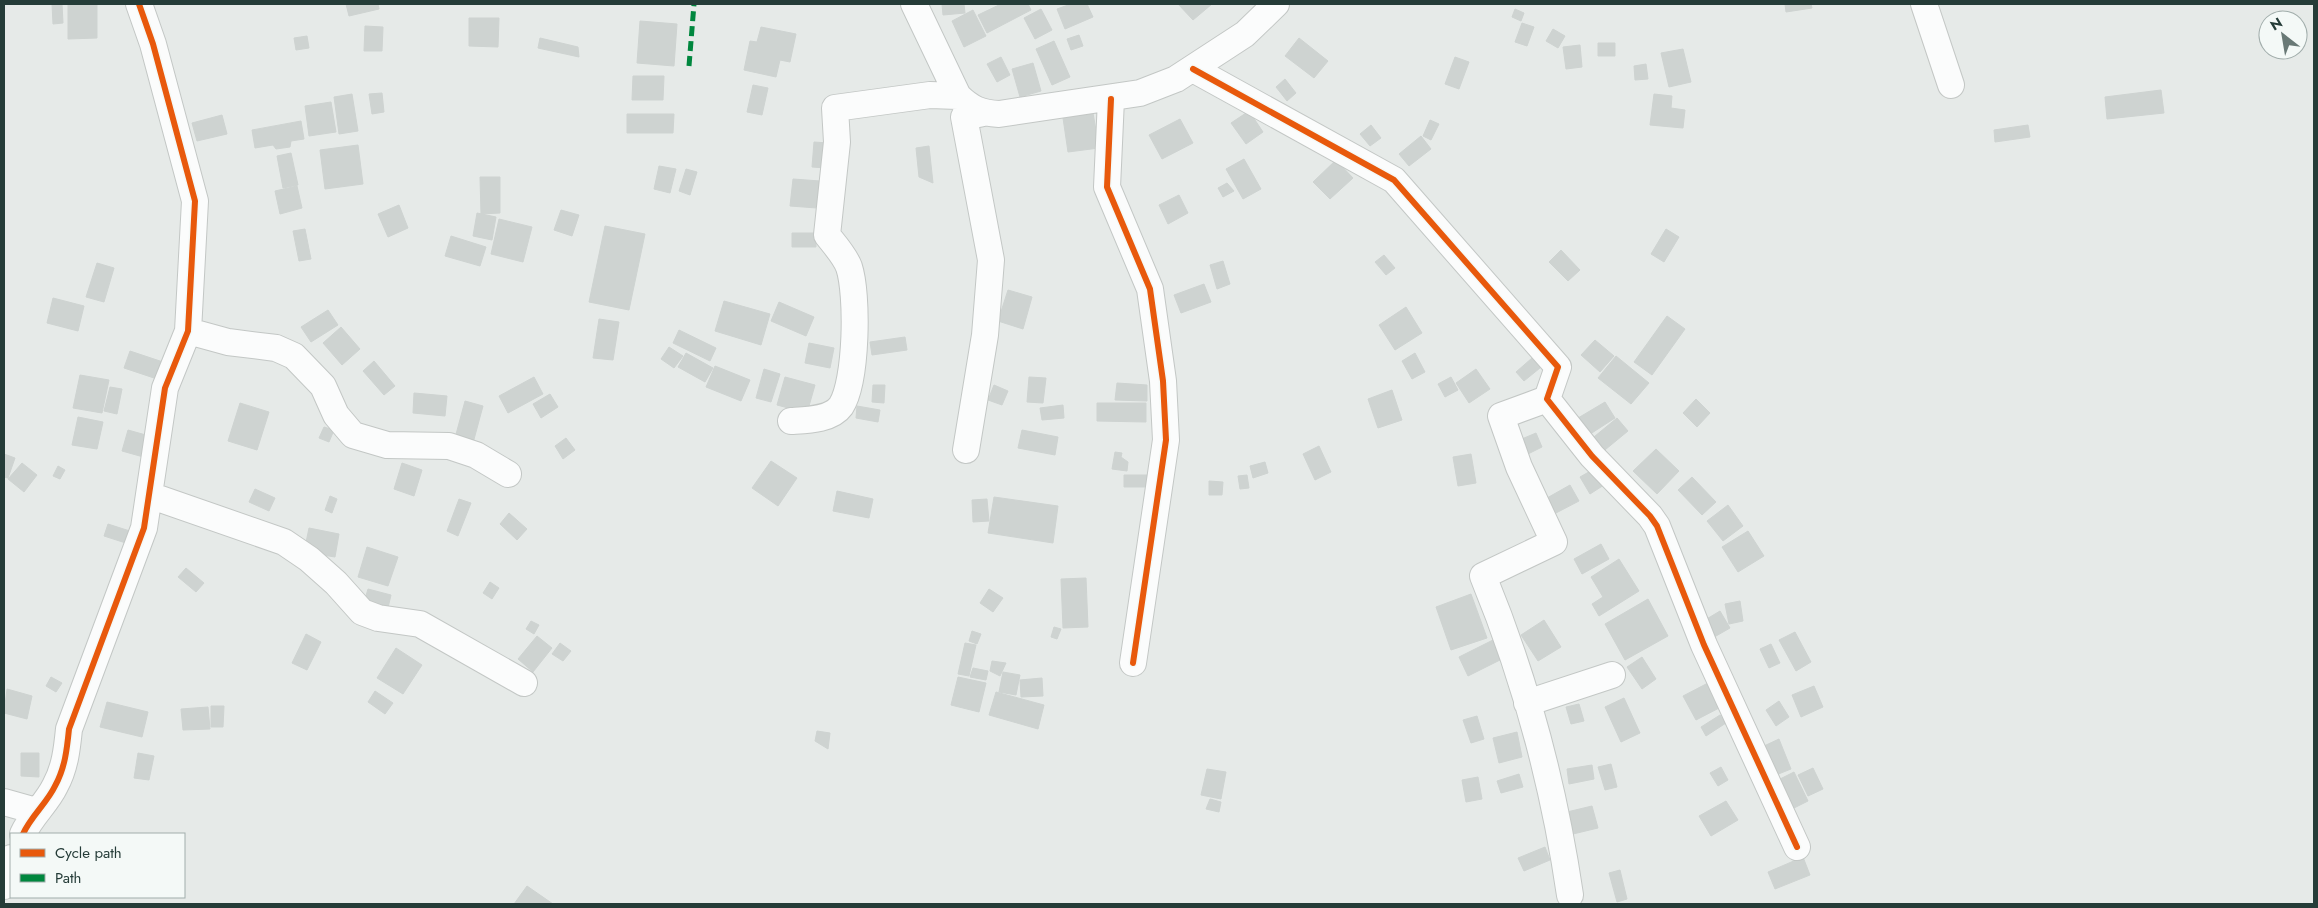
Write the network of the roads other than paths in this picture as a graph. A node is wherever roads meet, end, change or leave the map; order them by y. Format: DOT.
graph roads {
  1 [pos="139,4"];
  2 [pos="914,4"];
  3 [pos="1276,4"];
  4 [pos="1924,4"];
  5 [pos="1193,69"];
  6 [pos="1951,85"];
  7 [pos="958,96"];
  8 [pos="1111,99"];
  9 [pos="983,113"];
  10 [pos="188,331"];
  11 [pos="1547,399"];
  12 [pos="791,422"];
  13 [pos="966,450"];
  14 [pos="508,474"];
  15 [pos="149,495"];
  16 [pos="1133,663"];
  17 [pos="1612,675"];
  18 [pos="524,683"];
  19 [pos="1527,703"];
  20 [pos="4,802"];
  21 [pos="36,812"];
  22 [pos="24,833"];
  23 [pos="1797,846"];
  24 [pos="10,862"];
  25 [pos="4,886"];
  26 [pos="1570,895"];
  1 -- 10 [label="street"];
  2 -- 7 [label="street"];
  3 -- 5 [label="street"];
  4 -- 6 [label="street"];
  5 -- 8 [label="street"];
  5 -- 11 [label="street"];
  7 -- 9 [label="street"];
  7 -- 12 [label="street"];
  8 -- 9 [label="street"];
  8 -- 16 [label="street"];
  9 -- 13 [label="street"];
  10 -- 14 [label="street"];
  10 -- 15 [label="street"];
  11 -- 19 [label="street"];
  11 -- 23 [label="street"];
  15 -- 18 [label="street"];
  15 -- 21 [label="street"];
  17 -- 19 [label="street"];
  19 -- 26 [label="street"];
  20 -- 21 [label="street"];
  21 -- 22 [label="street"];
  24 -- 25 [label="street"];
}
